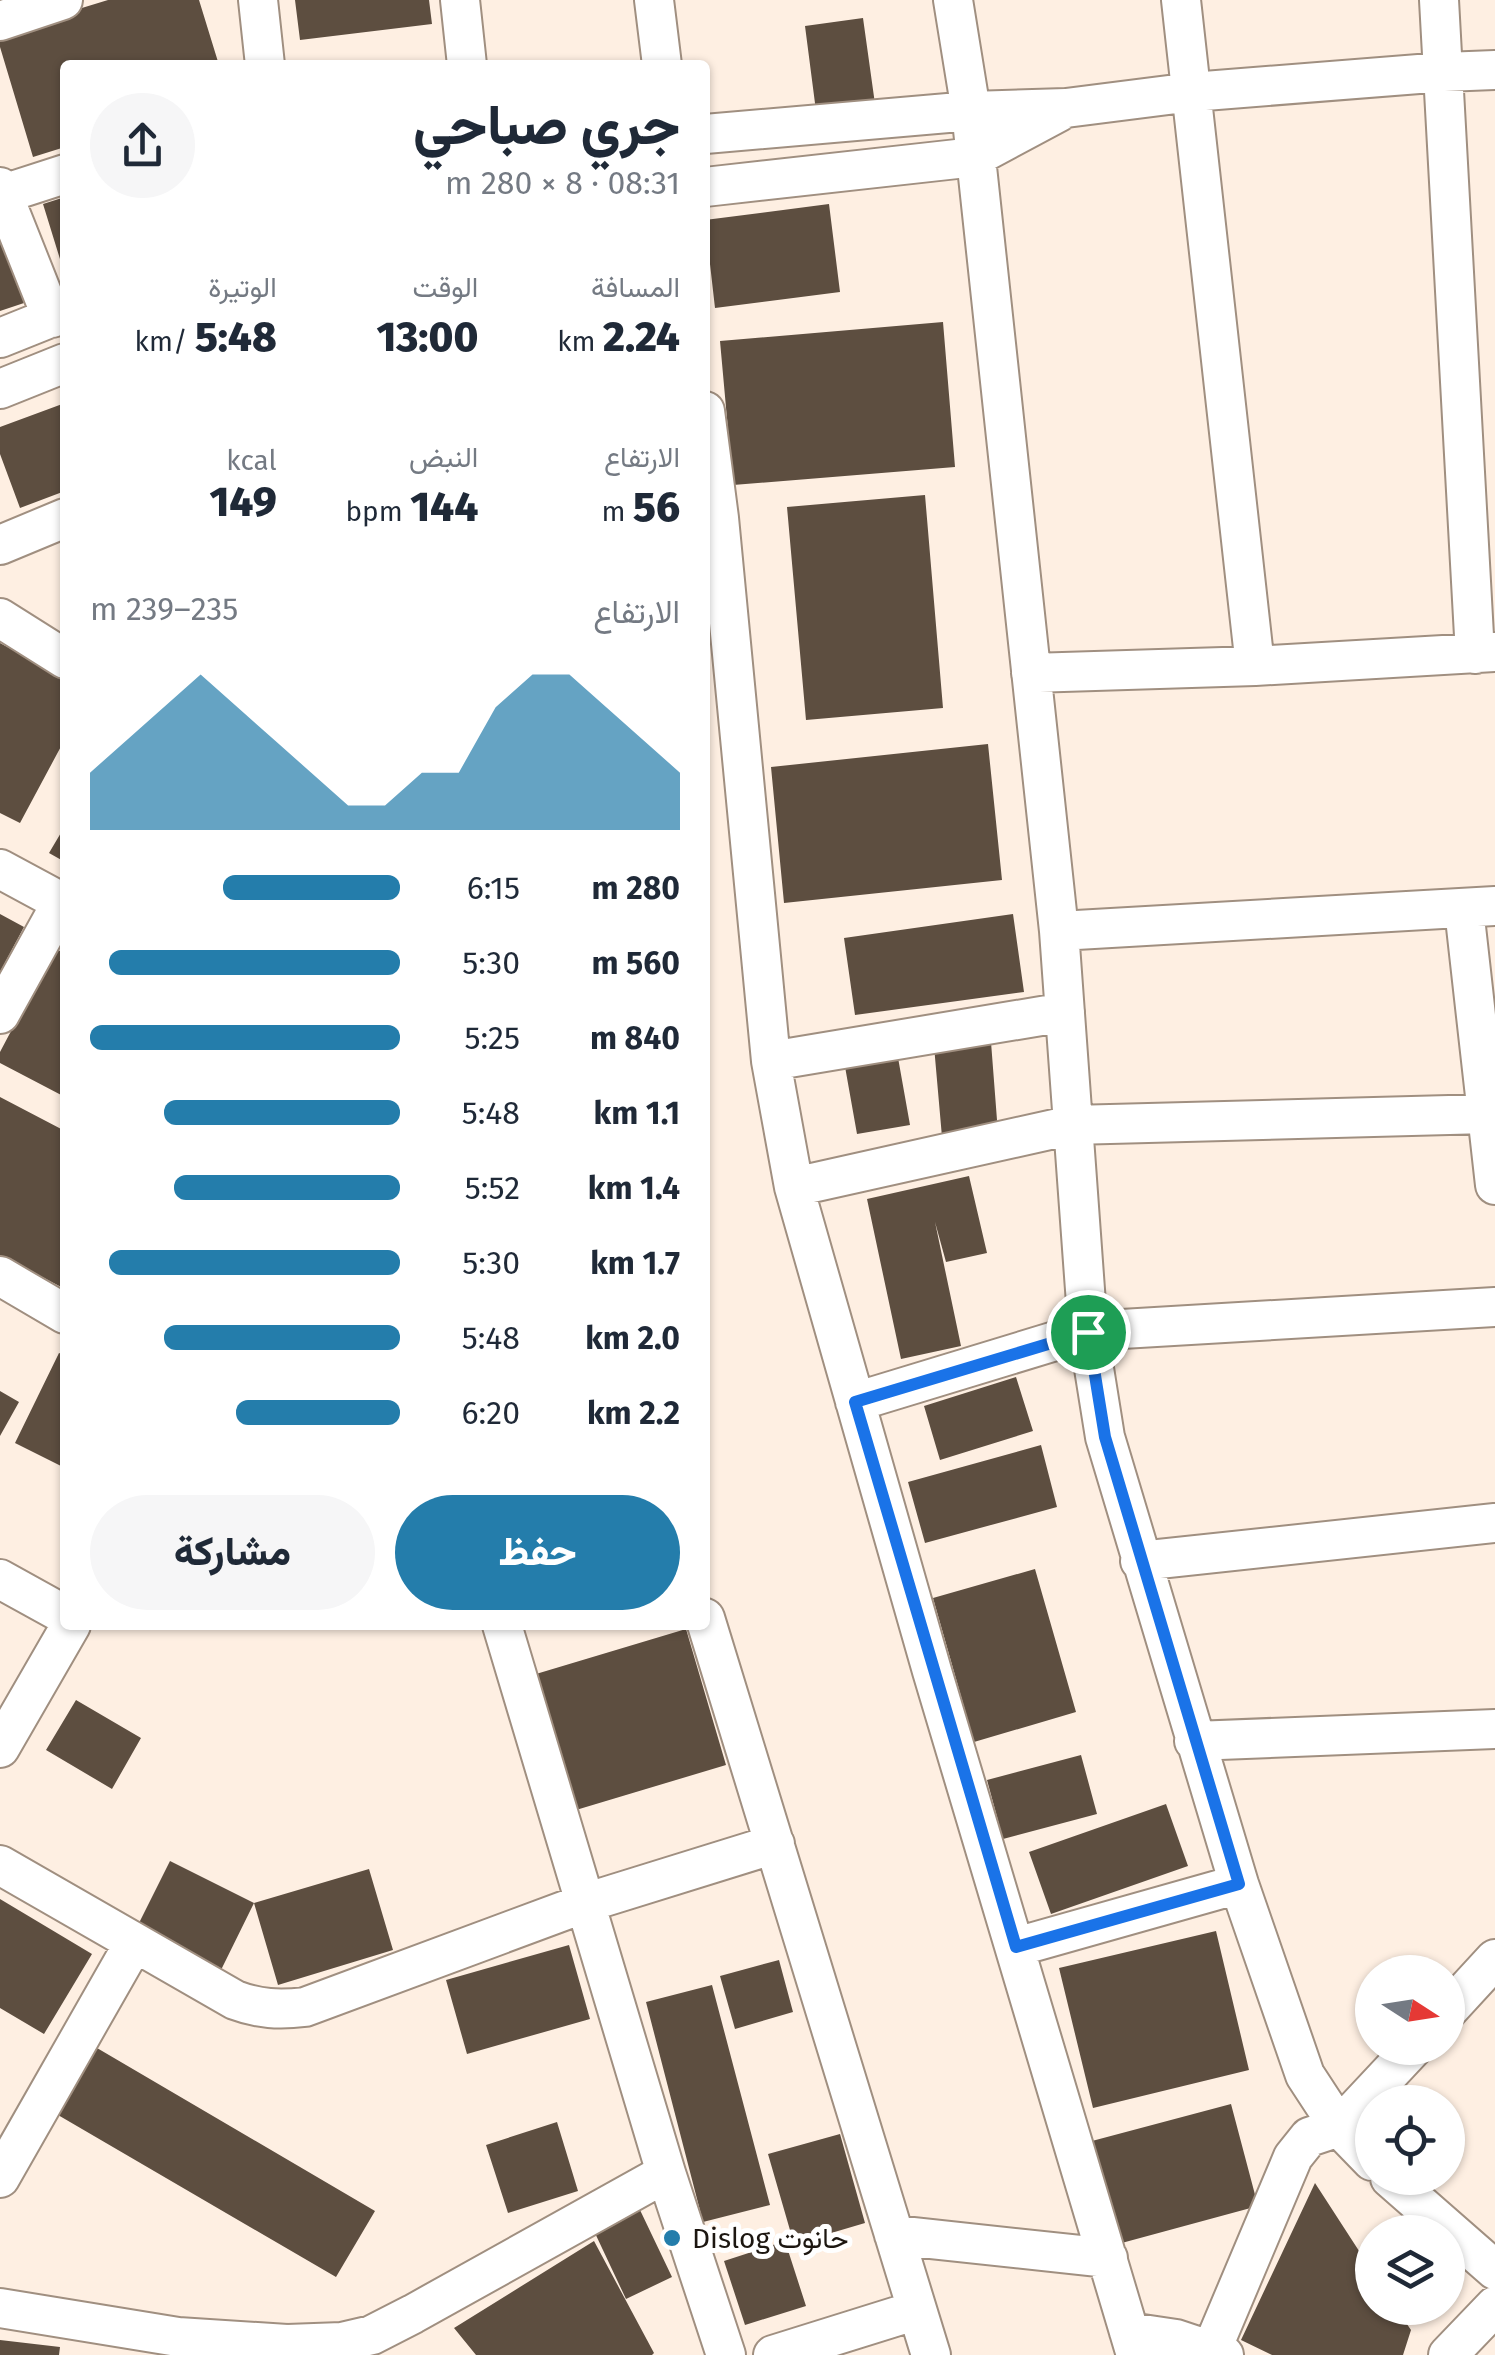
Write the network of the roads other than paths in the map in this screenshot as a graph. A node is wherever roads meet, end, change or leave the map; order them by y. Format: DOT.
graph roads {
  1 [pos="64,0"];
  2 [pos="258,0"];
  3 [pos="460,0"];
  4 [pos="654,0"];
  5 [pos="953,0"];
  6 [pos="1180,0"];
  7 [pos="1439,0"];
  8 [pos="0,21"];
  9 [pos="264,60"];
  10 [pos="466,60"];
  11 [pos="661,60"];
  12 [pos="1495,70"];
  13 [pos="1444,72"];
  14 [pos="1192,92"];
  15 [pos="1066,108"];
  16 [pos="971,110"];
  17 [pos="710,134"];
  18 [pos="975,157"];
  19 [pos="60,175"];
  20 [pos="710,186"];
  21 [pos="1,192"];
  22 [pos="59,315"];
  23 [pos="0,338"];
  24 [pos="60,365"];
  25 [pos="0,389"];
  26 [pos="710,450"];
  27 [pos="60,520"];
  28 [pos="0,546"];
  29 [pos="0,618"];
  30 [pos="1485,653"];
  31 [pos="60,655"];
  32 [pos="1255,666"];
  33 [pos="1031,673"];
  34 [pos="0,869"];
  35 [pos="60,901"];
  36 [pos="1480,907"];
  37 [pos="60,910"];
  38 [pos="1059,930"];
  39 [pos="1064,1012"];
  40 [pos="0,1014"];
  41 [pos="771,1061"];
  42 [pos="1487,1114"];
  43 [pos="1072,1124"];
  44 [pos="1495,1186"];
  45 [pos="794,1187"];
  46 [pos="0,1276"];
  47 [pos="1495,1306"];
  48 [pos="60,1311"];
  49 [pos="1088,1332"];
  50 [pos="855,1402"];
  51 [pos="1495,1523"];
  52 [pos="1140,1561"];
  53 [pos="0,1580"];
  54 [pos="60,1612"];
  55 [pos="68,1630"];
  56 [pos="503,1630"];
  57 [pos="709,1630"];
  58 [pos="1495,1729"];
  59 [pos="1194,1740"];
  60 [pos="0,1748"];
  61 [pos="775,1844"];
  62 [pos="0,1865"];
  63 [pos="1239,1884"];
  64 [pos="585,1903"];
  65 [pos="134,1943"];
  66 [pos="1016,1947"];
  67 [pos="1495,1959"];
  68 [pos="1465,1992"];
  69 [pos="1397,2065"];
  70 [pos="1339,2127"];
  71 [pos="1355,2143"];
  72 [pos="666,2173"];
  73 [pos="0,2178"];
  74 [pos="1409,2195"];
  75 [pos="894,2235"];
  76 [pos="1108,2258"];
  77 [pos="1495,2270"];
  78 [pos="1495,2306"];
  79 [pos="0,2308"];
  80 [pos="917,2310"];
  81 [pos="1132,2344"];
  82 [pos="177,2346"];
  83 [pos="1218,2352"];
  84 [pos="726,2355"];
  85 [pos="773,2355"];
  86 [pos="931,2355"];
  87 [pos="1448,2355"];
  1 -- 8 [label="street"];
  2 -- 9 [label="street"];
  3 -- 10 [label="street"];
  4 -- 11 [label="street"];
  5 -- 16 [label="street"];
  6 -- 14 [label="street"];
  7 -- 13 [label="street"];
  12 -- 13 [label="street"];
  13 -- 14 [label="street"];
  13 -- 30 [label="street"];
  14 -- 15 [label="street"];
  14 -- 32 [label="street"];
  15 -- 16 [label="street"];
  15 -- 18 [label="street"];
  16 -- 17 [label="street"];
  16 -- 18 [label="street"];
  18 -- 20 [label="street"];
  18 -- 33 [label="street"];
  19 -- 21 [label="street"];
  21 -- 22 [label="street"];
  22 -- 23 [label="street"];
  24 -- 25 [label="street"];
  26 -- 41 [label="street"];
  27 -- 28 [label="street"];
  29 -- 31 [label="street"];
  30 -- 32 [label="street"];
  32 -- 33 [label="street"];
  33 -- 38 [label="street"];
  34 -- 35 [label="street"];
  36 -- 38 [label="street"];
  36 -- 42 [label="street"];
  37 -- 40 [label="street"];
  38 -- 39 [label="street"];
  39 -- 41 [label="street"];
  39 -- 43 [label="street"];
  41 -- 45 [label="street"];
  42 -- 43 [label="street"];
  42 -- 44 [label="street"];
  43 -- 45 [label="street"];
  43 -- 49 [label="street"];
  45 -- 50 [label="street"];
  46 -- 48 [label="street"];
  47 -- 49 [label="street"];
  49 -- 50 [label="street"];
  49 -- 52 [label="street"];
  50 -- 66 [label="street"];
  51 -- 52 [label="street"];
  52 -- 59 [label="street"];
  53 -- 54 [label="street"];
  55 -- 60 [label="street"];
  56 -- 64 [label="street"];
  57 -- 61 [label="street"];
  58 -- 59 [label="street"];
  59 -- 63 [label="street"];
  61 -- 64 [label="street"];
  61 -- 75 [label="street"];
  62 -- 65 [label="street"];
  63 -- 66 [label="street"];
  63 -- 70 [label="street"];
  64 -- 65 [label="street"];
  64 -- 72 [label="street"];
  65 -- 73 [label="street"];
  66 -- 76 [label="street"];
  67 -- 68 [label="street"];
  69 -- 70 [label="street"];
  70 -- 71 [label="street"];
  70 -- 83 [label="street"];
  72 -- 82 [label="street"];
  72 -- 84 [label="street"];
  74 -- 77 [label="street"];
  75 -- 76 [label="street"];
  75 -- 80 [label="street"];
  76 -- 81 [label="street"];
  78 -- 87 [label="street"];
  79 -- 82 [label="street"];
  80 -- 85 [label="street"];
  80 -- 86 [label="street"];
  81 -- 83 [label="street"];
}
